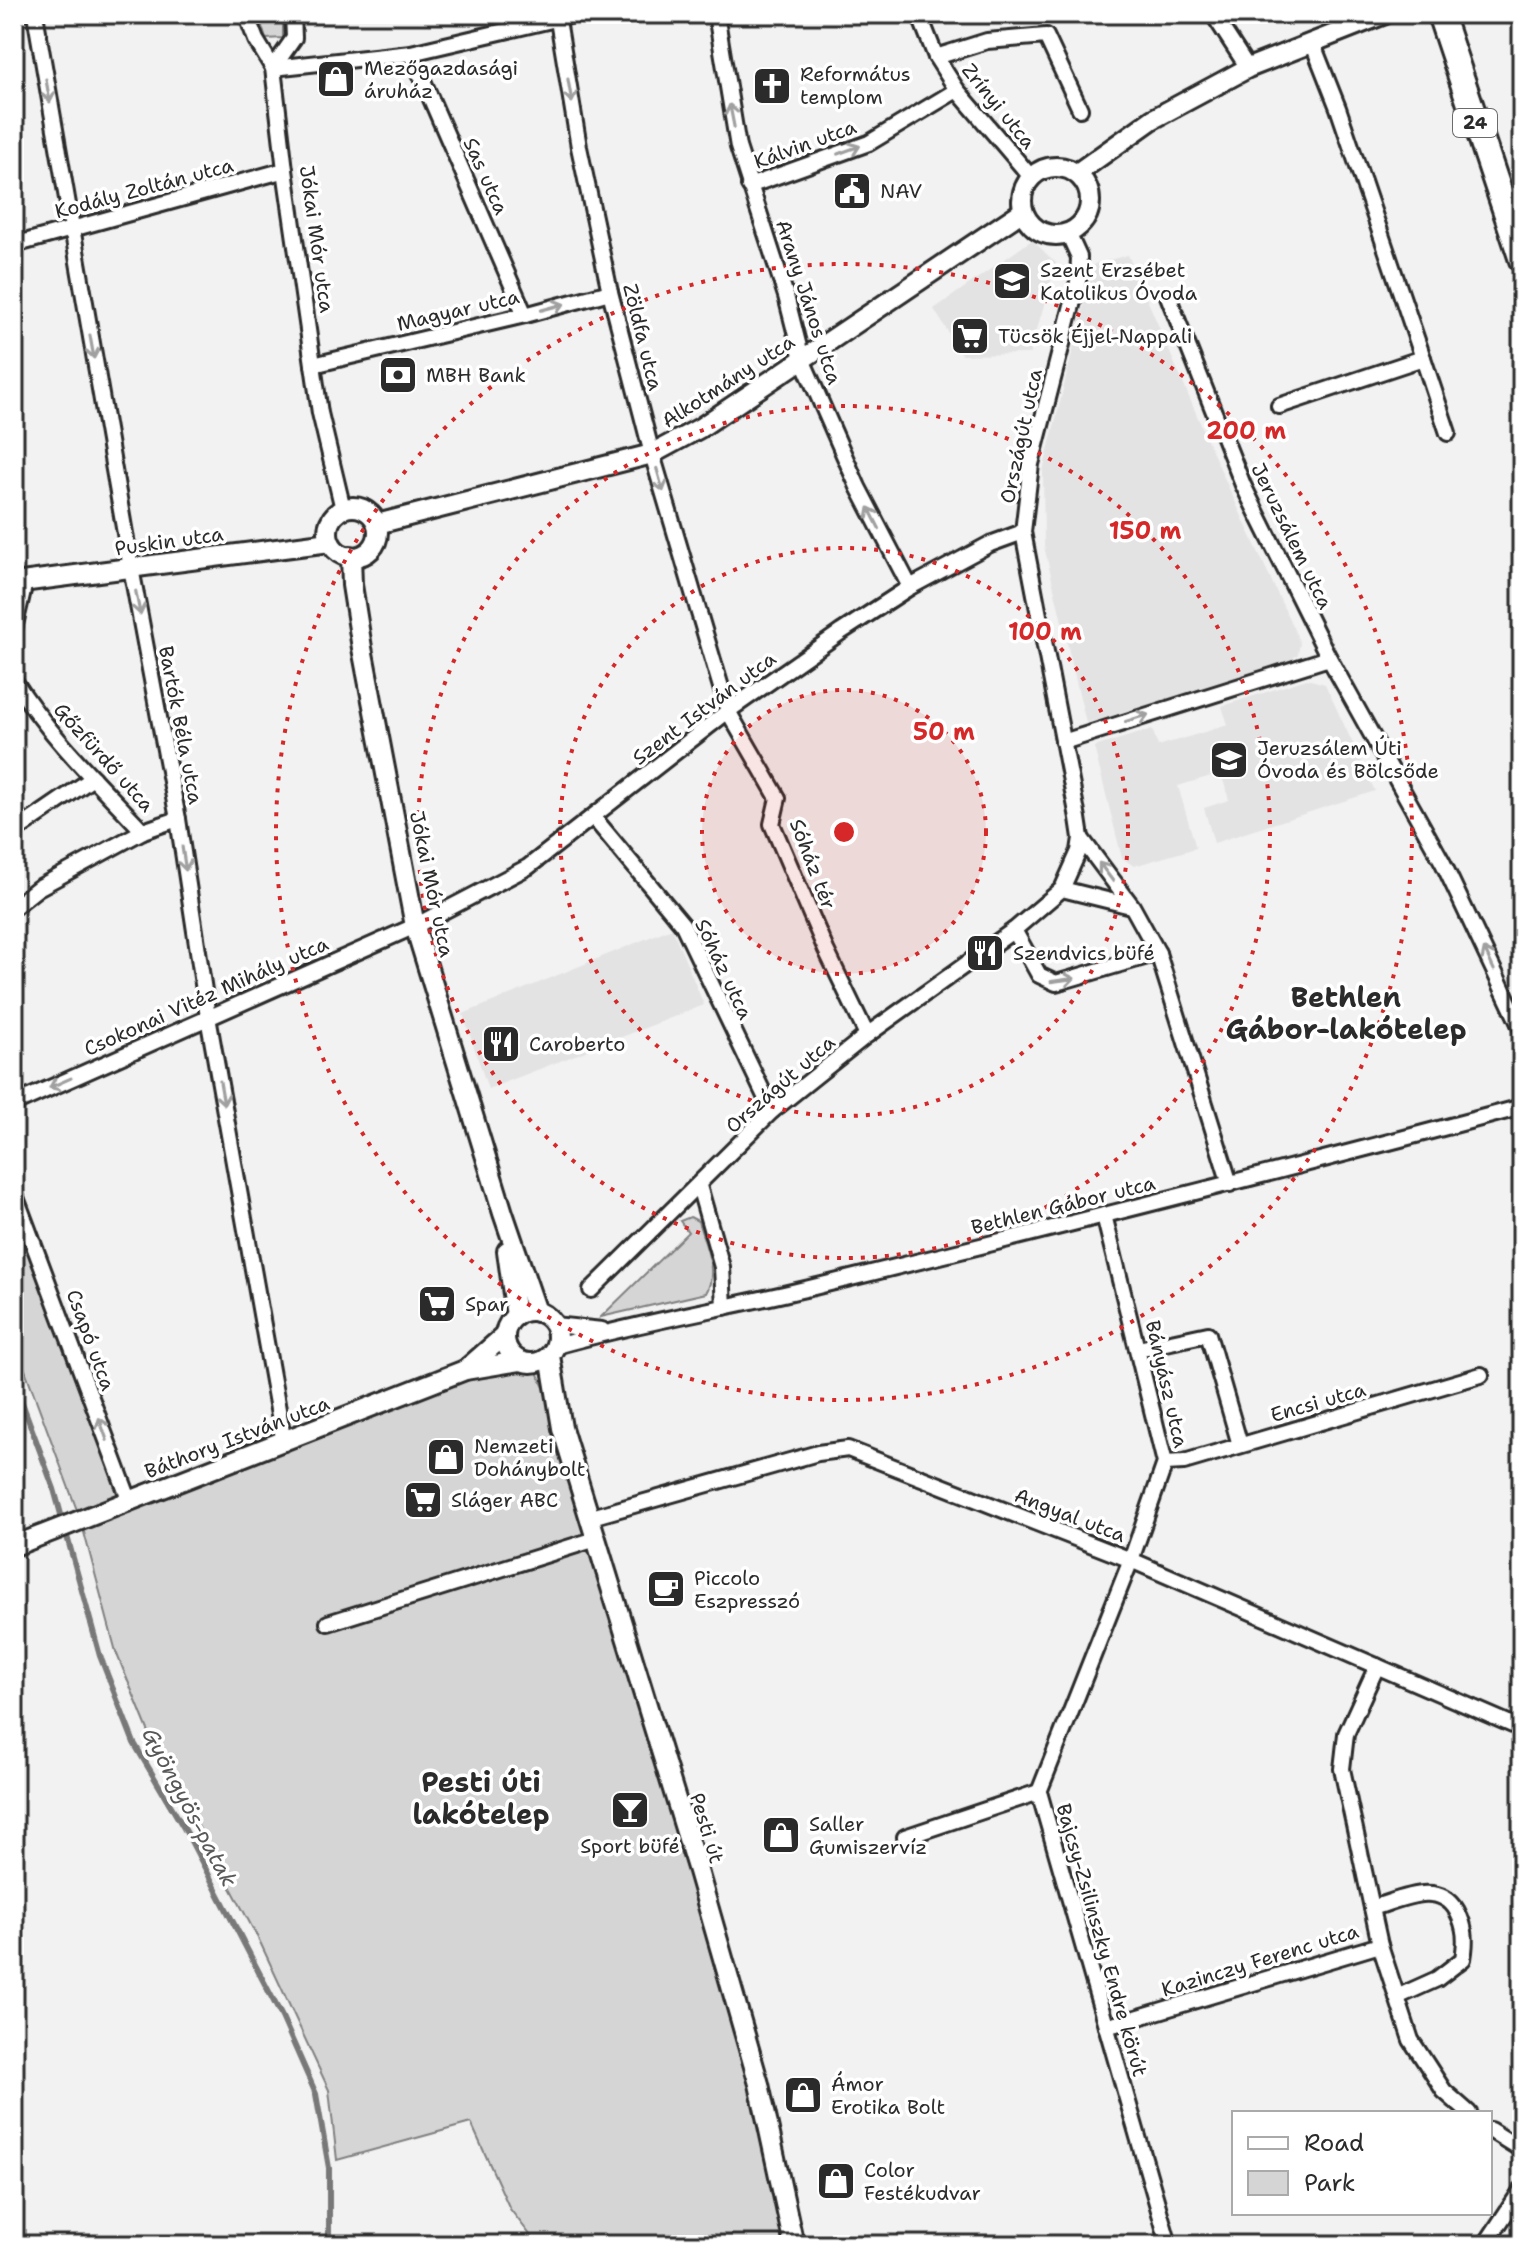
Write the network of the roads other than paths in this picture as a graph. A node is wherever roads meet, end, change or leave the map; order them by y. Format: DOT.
graph roads {
  1 [pos="35,14"];
  2 [pos="246,14"];
  3 [pos="293,14"];
  4 [pos="577,14"];
  5 [pos="716,14"];
  6 [pos="919,14"];
  7 [pos="1213,14"];
  8 [pos="1385,14"];
  9 [pos="1440,14"];
  10 [pos="557,17"];
  11 [pos="1312,42"];
  12 [pos="411,53"];
  13 [pos="936,57"];
  14 [pos="273,68"];
  15 [pos="1248,68"];
  16 [pos="957,90"];
  17 [pos="1080,109"];
  18 [pos="285,170"];
  19 [pos="1077,173"];
  20 [pos="1031,177"];
  21 [pos="749,186"];
  22 [pos="1023,211"];
  23 [pos="71,228"];
  24 [pos="1068,233"];
  25 [pos="14,245"];
  26 [pos="1522,260"];
  27 [pos="610,292"];
  28 [pos="1168,296"];
  29 [pos="525,315"];
  30 [pos="1423,358"];
  31 [pos="802,359"];
  32 [pos="313,365"];
  33 [pos="1279,406"];
  34 [pos="1448,433"];
  35 [pos="652,454"];
  36 [pos="343,509"];
  37 [pos="377,524"];
  38 [pos="1023,532"];
  39 [pos="330,542"];
  40 [pos="351,556"];
  41 [pos="131,568"];
  42 [pos="19,582"];
  43 [pos="910,587"];
  44 [pos="14,629"];
  45 [pos="1329,658"];
  46 [pos="14,680"];
  47 [pos="728,711"];
  48 [pos="1063,742"];
  49 [pos="93,778"];
  50 [pos="594,818"];
  51 [pos="178,819"];
  52 [pos="143,831"];
  53 [pos="14,832"];
  54 [pos="1081,838"];
  55 [pos="1062,889"];
  56 [pos="1132,906"];
  57 [pos="14,907"];
  58 [pos="415,926"];
  59 [pos="1014,930"];
  60 [pos="1158,953"];
  61 [pos="208,1017"];
  62 [pos="1522,1030"];
  63 [pos="867,1035"];
  64 [pos="14,1104"];
  65 [pos="1522,1108"];
  66 [pos="772,1111"];
  67 [pos="1230,1184"];
  68 [pos="699,1186"];
  69 [pos="14,1192"];
  70 [pos="503,1213"];
  71 [pos="1104,1215"];
  72 [pos="591,1290"];
  73 [pos="724,1307"];
  74 [pos="537,1312"];
  75 [pos="516,1316"];
  76 [pos="554,1325"];
  77 [pos="610,1331"];
  78 [pos="505,1335"];
  79 [pos="1138,1349"];
  80 [pos="540,1357"];
  81 [pos="465,1370"];
  82 [pos="1481,1375"];
  83 [pos="284,1443"];
  84 [pos="1240,1445"];
  85 [pos="1165,1463"];
  86 [pos="130,1502"];
  87 [pos="588,1518"];
  88 [pos="596,1539"];
  89 [pos="17,1548"];
  90 [pos="1131,1560"];
  91 [pos="328,1623"];
  92 [pos="1377,1666"];
  93 [pos="1522,1729"];
  94 [pos="1039,1792"];
  95 [pos="905,1837"];
  96 [pos="1372,1908"];
  97 [pos="1380,1945"];
  98 [pos="1397,1997"];
  99 [pos="1106,2027"];
  100 [pos="1467,2111"];
  101 [pos="1492,2131"];
  102 [pos="1522,2150"];
  103 [pos="1522,2189"];
  104 [pos="794,2245"];
  105 [pos="1169,2245"];
  106 [pos="1485,2245"];
  1 -- 23 [label="street, Bartók Béla utca, one-way"];
  2 -- 14 [label="street"];
  3 -- 14 [label="street"];
  4 -- 10 [label="street"];
  21 -- 5 [label="street, Arany János utca, one-way"];
  6 -- 13 [label="street, Zrínyi utca"];
  7 -- 15 [label="street"];
  8 -- 11 [label="street"];
  9 -- 26 [label="main road, 24"];
  10 -- 12 [label="street"];
  10 -- 27 [label="street, Zöldfa utca, one-way"];
  11 -- 15 [label="street"];
  11 -- 30 [label="street"];
  12 -- 14 [label="street"];
  12 -- 29 [label="street, Sas utca"];
  13 -- 16 [label="street, Zrínyi utca"];
  13 -- 17 [label="street"];
  14 -- 18 [label="street, Jókai Mór utca"];
  15 -- 19 [label="street"];
  16 -- 20 [label="street, Zrínyi utca"];
  21 -- 16 [label="street, Kálvin utca, one-way"];
  18 -- 23 [label="street, Kodály Zoltán utca"];
  18 -- 32 [label="street, Jókai Mór utca"];
  19 -- 20 [label="street"];
  19 -- 24 [label="street"];
  20 -- 22 [label="street"];
  21 -- 31 [label="street, Arany János utca"];
  22 -- 24 [label="street"];
  22 -- 31 [label="street, Alkotmány utca"];
  23 -- 25 [label="street, Kodály Zoltán utca"];
  23 -- 41 [label="street, Bartók Béla utca, one-way"];
  24 -- 38 [label="street, Országút utca"];
  29 -- 27 [label="street, Magyar utca, one-way"];
  27 -- 35 [label="street, Zöldfa utca"];
  28 -- 45 [label="street, Jeruzsálem utca"];
  29 -- 32 [label="street, Magyar utca"];
  30 -- 33 [label="street"];
  30 -- 34 [label="street"];
  31 -- 35 [label="street, Alkotmány utca"];
  43 -- 31 [label="street, Arany János utca, one-way"];
  32 -- 36 [label="street, Jókai Mór utca"];
  35 -- 37 [label="street, Alkotmány utca"];
  35 -- 47 [label="street, Zöldfa utca, one-way"];
  36 -- 37 [label="street"];
  36 -- 39 [label="street"];
  37 -- 40 [label="street"];
  38 -- 43 [label="street, Szent István utca"];
  38 -- 48 [label="street, Országút utca"];
  39 -- 40 [label="street"];
  39 -- 41 [label="street, Puskin utca"];
  40 -- 58 [label="street, Jókai Mór utca"];
  41 -- 42 [label="street, Puskin utca"];
  41 -- 51 [label="street, Bartók Béla utca, one-way"];
  42 -- 44 [label="street"];
  43 -- 47 [label="street, Szent István utca"];
  48 -- 45 [label="street, one-way"];
  62 -- 45 [label="street, Jeruzsálem utca, one-way"];
  46 -- 49 [label="street, Gőzfürdő utca"];
  47 -- 50 [label="street, Szent István utca"];
  47 -- 63 [label="street, Sóház tér"];
  48 -- 54 [label="street, Országút utca"];
  49 -- 52 [label="street, Gőzfürdő utca"];
  49 -- 53 [label="street"];
  50 -- 58 [label="street, Szent István utca"];
  50 -- 66 [label="street, Sóház utca"];
  51 -- 52 [label="street, Gőzfürdő utca"];
  51 -- 61 [label="street, Bartók Béla utca, one-way"];
  52 -- 57 [label="street"];
  54 -- 55 [label="street, Országút utca"];
  56 -- 54 [label="street, Országút utca, one-way"];
  55 -- 56 [label="street"];
  55 -- 59 [label="street, Országút utca"];
  56 -- 60 [label="street, Országút utca"];
  58 -- 61 [label="street, Csokonai Vitéz Mihály utca"];
  58 -- 70 [label="street, Jókai Mór utca"];
  59 -- 60 [label="street, one-way"];
  59 -- 63 [label="street, Országút utca"];
  60 -- 67 [label="street, Országút utca"];
  61 -- 64 [label="street, Csokonai Vitéz Mihály utca, one-way"];
  61 -- 83 [label="street, Bartók Béla utca, one-way"];
  63 -- 66 [label="street, Országút utca"];
  65 -- 67 [label="street, Bethlen Gábor utca"];
  66 -- 68 [label="street, Országút utca"];
  67 -- 71 [label="street, Bethlen Gábor utca"];
  68 -- 72 [label="street, Országút utca"];
  68 -- 73 [label="street"];
  86 -- 69 [label="street, Csapó utca, one-way"];
  70 -- 74 [label="street, Jókai Mór utca"];
  70 -- 75 [label="street, Jókai Mór utca"];
  71 -- 73 [label="street, Bethlen Gábor utca"];
  71 -- 79 [label="street, Bányász utca"];
  73 -- 77 [label="street, Bethlen Gábor utca"];
  74 -- 75 [label="street"];
  74 -- 76 [label="street"];
  75 -- 78 [label="street"];
  76 -- 77 [label="street, Bethlen Gábor utca"];
  76 -- 80 [label="street"];
  77 -- 80 [label="street, Bethlen Gábor utca"];
  78 -- 80 [label="street"];
  78 -- 81 [label="street, Báthory István utca"];
  79 -- 84 [label="street"];
  79 -- 85 [label="street, Bányász utca"];
  80 -- 81 [label="street, Báthory István utca"];
  80 -- 87 [label="street, Pesti út"];
  81 -- 83 [label="street, Báthory István utca"];
  82 -- 84 [label="street, Encsi utca"];
  83 -- 86 [label="street, Báthory István utca"];
  84 -- 85 [label="street, Encsi utca"];
  85 -- 90 [label="street, Bányász utca"];
  86 -- 89 [label="street, Báthory István utca"];
  87 -- 88 [label="street, Pesti út"];
  87 -- 90 [label="street, Angyal utca"];
  88 -- 91 [label="street"];
  88 -- 104 [label="street, Pesti út"];
  90 -- 92 [label="street, Angyal utca"];
  90 -- 94 [label="street, Bajcsy-Zsilinszky Endre körút"];
  92 -- 93 [label="street, Angyal utca"];
  92 -- 96 [label="street"];
  94 -- 95 [label="street"];
  94 -- 99 [label="street, Bajcsy-Zsilinszky Endre körút"];
  96 -- 97 [label="street"];
  96 -- 98 [label="street"];
  97 -- 98 [label="street"];
  97 -- 99 [label="street, Kazinczy Ferenc utca"];
  98 -- 100 [label="street"];
  99 -- 105 [label="street, Bajcsy-Zsilinszky Endre körút"];
  101 -- 102 [label="street"];
  103 -- 106 [label="street"];
}
